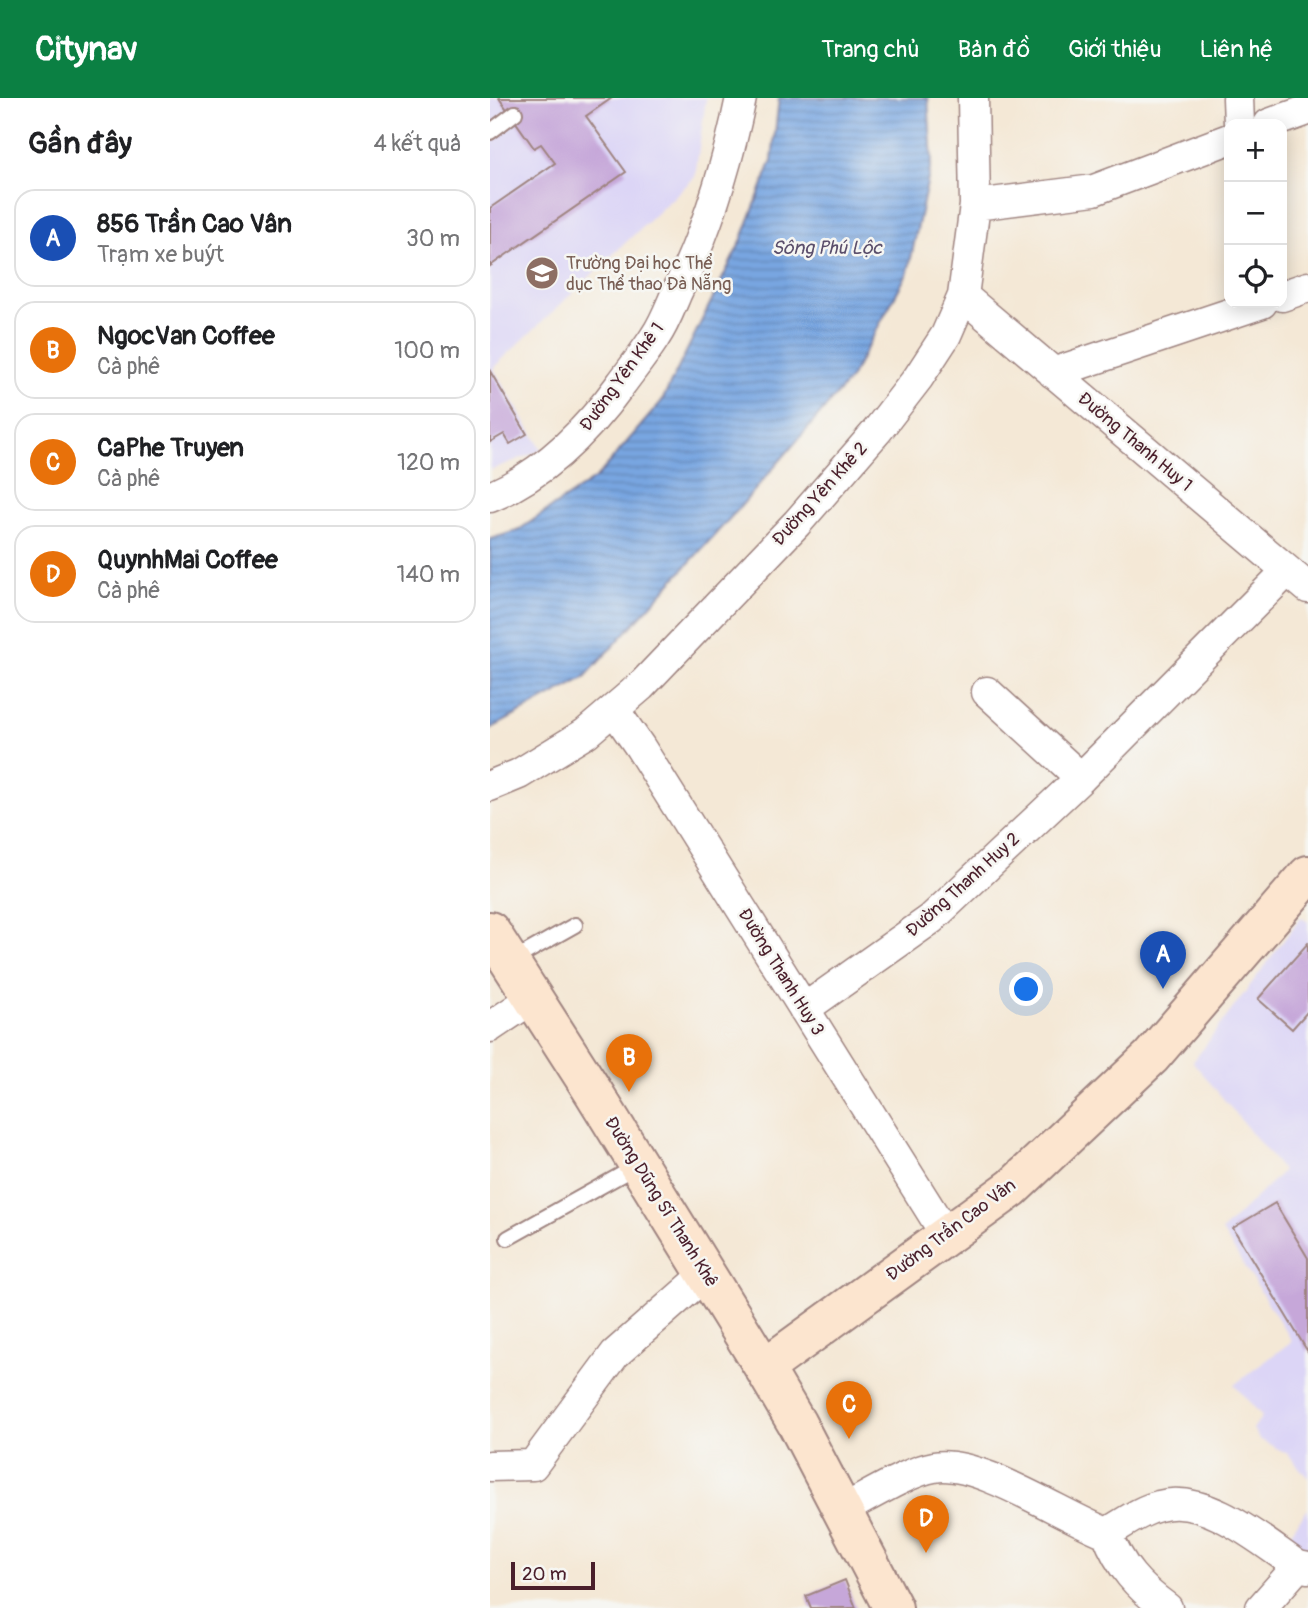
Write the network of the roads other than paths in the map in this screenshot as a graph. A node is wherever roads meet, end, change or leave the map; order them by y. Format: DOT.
graph roads {
  1 [pos="741,98"];
  2 [pos="973,98"];
  3 [pos="1238,98"];
  4 [pos="1308,110"];
  5 [pos="515,113"];
  6 [pos="1239,119"];
  7 [pos="1283,119"];
  8 [pos="490,132"];
  9 [pos="1224,141"];
  10 [pos="975,205"];
  11 [pos="1308,287"];
  12 [pos="1287,294"];
  13 [pos="963,296"];
  14 [pos="1247,308"];
  15 [pos="1053,373"];
  16 [pos="490,497"];
  17 [pos="1297,580"];
  18 [pos="987,692"];
  19 [pos="615,711"];
  20 [pos="1081,778"];
  21 [pos="490,786"];
  22 [pos="1308,875"];
  23 [pos="575,925"];
  24 [pos="500,946"];
  25 [pos="533,998"];
  26 [pos="804,1009"];
  27 [pos="490,1027"];
  28 [pos="638,1166"];
  29 [pos="946,1235"];
  30 [pos="508,1238"];
  31 [pos="706,1274"];
  32 [pos="764,1368"];
  33 [pos="490,1466"];
  34 [pos="842,1510"];
  35 [pos="1107,1533"];
  36 [pos="1303,1567"];
  37 [pos="893,1608"];
  38 [pos="1167,1608"];
  39 [pos="1261,1608"];
  1 -- 16 [label="street, Đường Yên Khê 1"];
  2 -- 10 [label="street, Đường Yên Khê 2"];
  3 -- 6 [label="street"];
  4 -- 7 [label="street"];
  5 -- 8 [label="lane"];
  9 -- 10 [label="street"];
  10 -- 13 [label="street, Đường Yên Khê 2"];
  11 -- 12 [label="street"];
  13 -- 15 [label="street, Đường Thanh Huy 1"];
  13 -- 19 [label="street, Đường Yên Khê 2"];
  14 -- 15 [label="street"];
  15 -- 17 [label="street, Đường Thanh Huy 1"];
  17 -- 20 [label="street, Đường Thanh Huy 2"];
  18 -- 20 [label="street"];
  19 -- 21 [label="street, Đường Yên Khê 2"];
  19 -- 26 [label="street, Đường Thanh Huy 3"];
  20 -- 26 [label="street, Đường Thanh Huy 2"];
  22 -- 29 [label="main road, Đường Trần Cao Vân"];
  23 -- 24 [label="lane"];
  24 -- 25 [label="main road, Đường Dũng Sĩ Thanh Khê"];
  25 -- 27 [label="street"];
  25 -- 28 [label="main road, Đường Dũng Sĩ Thanh Khê"];
  26 -- 29 [label="street, Đường Thanh Huy 3"];
  28 -- 30 [label="lane"];
  28 -- 31 [label="main road, Đường Dũng Sĩ Thanh Khê"];
  29 -- 32 [label="main road, Đường Trần Cao Vân"];
  31 -- 32 [label="main road, Đường Dũng Sĩ Thanh Khê"];
  31 -- 33 [label="street"];
  32 -- 34 [label="main road"];
  34 -- 35 [label="street"];
  34 -- 37 [label="main road"];
  35 -- 36 [label="street"];
  35 -- 38 [label="street"];
  36 -- 39 [label="street"];
}
